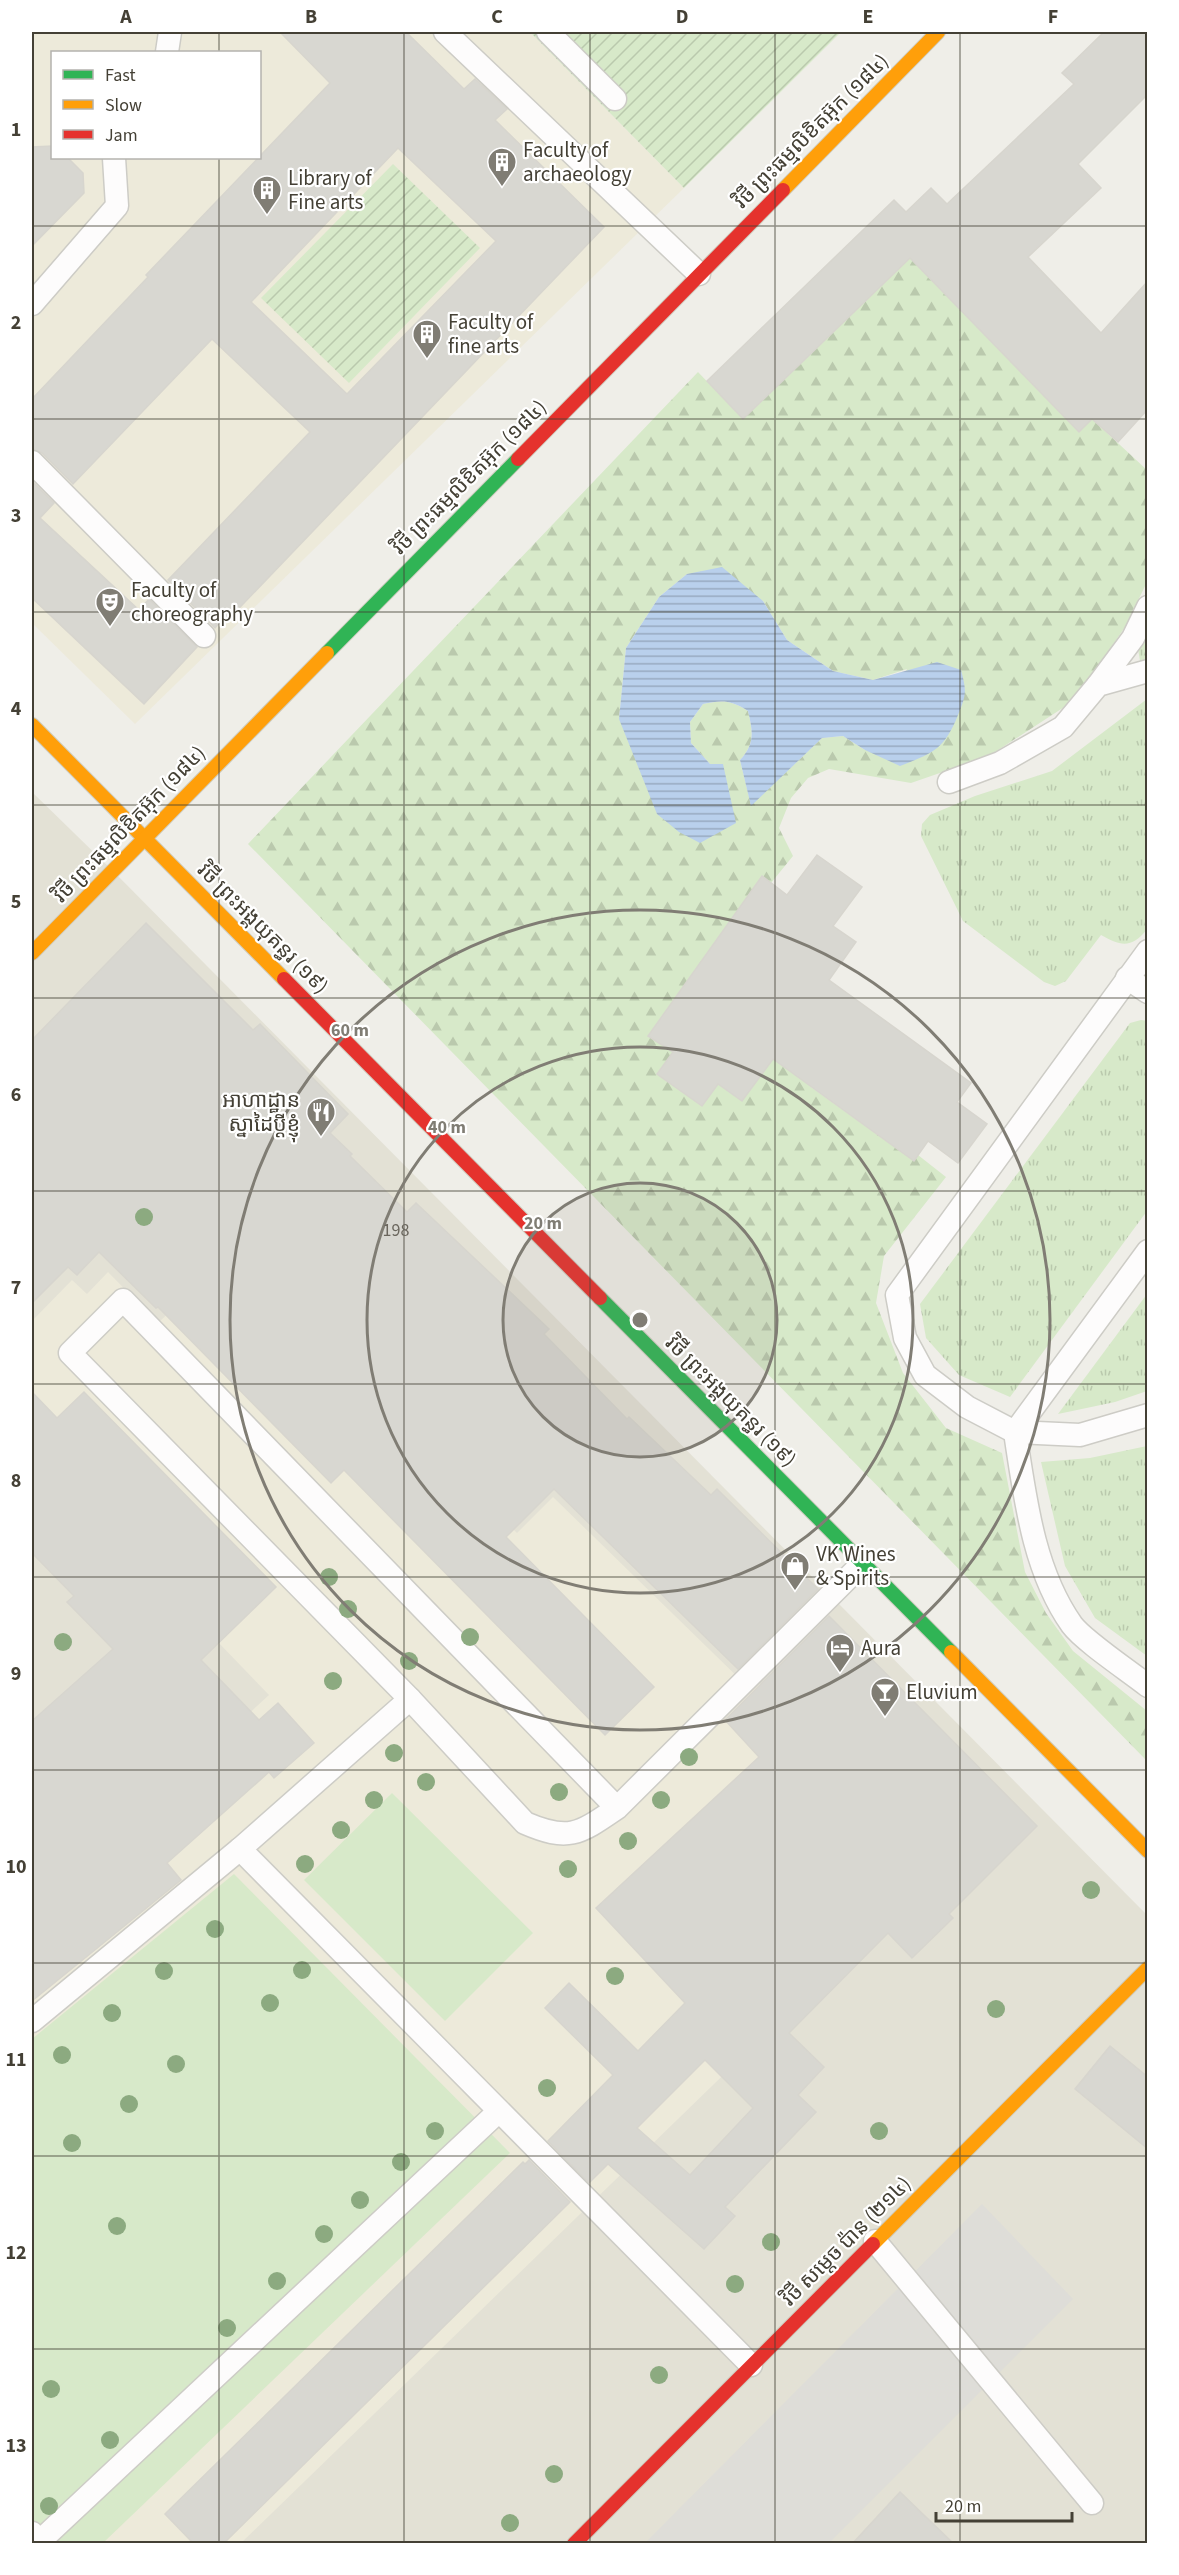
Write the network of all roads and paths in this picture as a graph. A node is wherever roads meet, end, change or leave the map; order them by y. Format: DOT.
graph roads {
  1 [pos="170,32"];
  2 [pos="445,32"];
  3 [pos="548,32"];
  4 [pos="938,32"];
  5 [pos="167,51"];
  6 [pos="615,99"];
  7 [pos="114,159"];
  8 [pos="699,274"];
  9 [pos="32,304"];
  10 [pos="32,462"];
  11 [pos="1148,607"];
  12 [pos="204,636"];
  13 [pos="1148,671"];
  14 [pos="1098,685"];
  15 [pos="32,725"];
  16 [pos="949,782"];
  17 [pos="144,837"];
  18 [pos="1148,951"];
  19 [pos="32,953"];
  20 [pos="1127,978"];
  21 [pos="1148,992"];
  22 [pos="1148,1251"];
  23 [pos="1148,1415"];
  24 [pos="1015,1432"];
  25 [pos="862,1564"];
  26 [pos="1148,1686"];
  27 [pos="410,1699"];
  28 [pos="616,1808"];
  29 [pos="240,1850"];
  30 [pos="1148,1851"];
  31 [pos="1148,1968"];
  32 [pos="32,2021"];
  33 [pos="499,2111"];
  34 [pos="875,2241"];
  35 [pos="751,2366"];
  36 [pos="1092,2503"];
  37 [pos="32,2533"];
  38 [pos="574,2543"];
  1 -- 5 [label="lane"];
  2 -- 8 [label="lane"];
  3 -- 6 [label="lane"];
  4 -- 8 [label="street, វិថី ព្រះធម្មលិខិតអ៊ុក (១៨៤)"];
  7 -- 9 [label="lane"];
  8 -- 17 [label="street, វិថី ព្រះធម្មលិខិតអ៊ុក (១៨៤)"];
  10 -- 12 [label="lane"];
  11 -- 14 [label="lane"];
  13 -- 14 [label="lane"];
  14 -- 16 [label="lane"];
  15 -- 17 [label="street, វិថី ព្រះអង្គយុគន្ធរ (១៩)"];
  17 -- 19 [label="street, វិថី ព្រះធម្មលិខិតអ៊ុក (១៨៤)"];
  17 -- 25 [label="street, វិថី ព្រះអង្គយុគន្ធរ (១៩)"];
  18 -- 20 [label="lane"];
  20 -- 21 [label="lane"];
  20 -- 24 [label="lane"];
  22 -- 24 [label="lane"];
  23 -- 24 [label="lane"];
  24 -- 26 [label="lane"];
  25 -- 28 [label="lane"];
  25 -- 30 [label="street, វិថី ព្រះអង្គយុគន្ធរ (១៩)"];
  27 -- 28 [label="lane"];
  27 -- 28 [label="lane"];
  27 -- 29 [label="lane"];
  29 -- 32 [label="lane"];
  29 -- 33 [label="lane"];
  31 -- 34 [label="street, វិថី សម្តេច ប៉ាន (២១៤)"];
  33 -- 35 [label="lane"];
  33 -- 37 [label="lane"];
  34 -- 35 [label="street, វិថី សម្តេច ប៉ាន (២១៤)"];
  34 -- 36 [label="lane"];
  35 -- 38 [label="street, វិថី សម្តេច ប៉ាន (២១៤)"];
}
